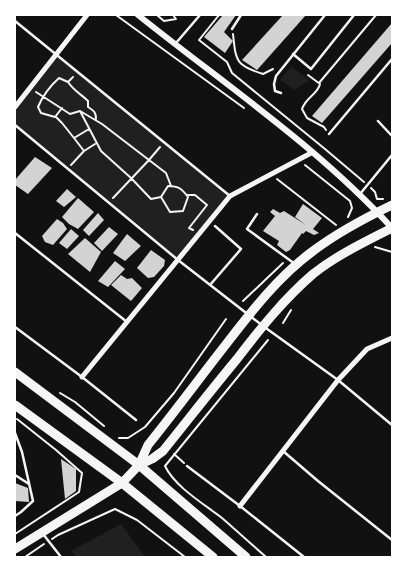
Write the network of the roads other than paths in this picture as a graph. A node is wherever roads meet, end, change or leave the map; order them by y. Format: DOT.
graph roads {
  1 [pos="87,15"];
  2 [pos="138,15"];
  3 [pos="200,15"];
  4 [pos="241,15"];
  5 [pos="325,15"];
  6 [pos="354,15"];
  7 [pos="15,21"];
  8 [pos="232,29"];
  9 [pos="175,44"];
  10 [pos="56,54"];
  11 [pos="293,54"];
  12 [pos="392,59"];
  13 [pos="281,93"];
  14 [pos="15,107"];
  15 [pos="378,121"];
  16 [pos="15,125"];
  17 [pos="329,134"];
  18 [pos="392,136"];
  19 [pos="313,152"];
  20 [pos="392,155"];
  21 [pos="230,196"];
  22 [pos="360,196"];
  23 [pos="392,205"];
  24 [pos="378,212"];
  25 [pos="257,214"];
  26 [pos="215,226"];
  27 [pos="392,228"];
  28 [pos="15,233"];
  29 [pos="178,260"];
  30 [pos="296,265"];
  31 [pos="210,285"];
  32 [pos="248,314"];
  33 [pos="127,322"];
  34 [pos="263,326"];
  35 [pos="15,327"];
  36 [pos="392,338"];
  37 [pos="15,372"];
  38 [pos="82,377"];
  39 [pos="338,380"];
  40 [pos="15,405"];
  41 [pos="136,420"];
  42 [pos="392,425"];
  43 [pos="15,433"];
  44 [pos="283,451"];
  45 [pos="139,465"];
  46 [pos="187,466"];
  47 [pos="15,475"];
  48 [pos="29,484"];
  49 [pos="122,484"];
  50 [pos="240,506"];
  51 [pos="15,516"];
  52 [pos="42,533"];
  53 [pos="392,540"];
  54 [pos="15,550"];
  55 [pos="61,557"];
  56 [pos="213,557"];
  57 [pos="246,557"];
  58 [pos="304,557"];
  1 -- 10 [label="street"];
  2 -- 9 [label="street"];
  3 -- 9 [label="lane"];
  4 -- 8 [label="lane"];
  5 -- 11 [label="lane"];
  6 -- 11 [label="lane"];
  7 -- 10 [label="lane"];
  9 -- 19 [label="street"];
  10 -- 14 [label="street"];
  10 -- 21 [label="lane"];
  11 -- 13 [label="lane"];
  12 -- 17 [label="lane"];
  15 -- 18 [label="lane"];
  16 -- 29 [label="lane"];
  19 -- 21 [label="street"];
  19 -- 22 [label="street"];
  20 -- 22 [label="lane"];
  21 -- 29 [label="street"];
  22 -- 24 [label="street"];
  23 -- 24 [label="main road"];
  24 -- 27 [label="street"];
  24 -- 30 [label="main road"];
  25 -- 30 [label="lane"];
  26 -- 31 [label="lane"];
  27 -- 34 [label="main road"];
  28 -- 33 [label="lane"];
  29 -- 31 [label="lane"];
  29 -- 33 [label="street"];
  30 -- 32 [label="main road"];
  31 -- 32 [label="lane"];
  32 -- 34 [label="lane"];
  32 -- 45 [label="main road"];
  33 -- 38 [label="street"];
  34 -- 39 [label="lane"];
  34 -- 45 [label="main road"];
  35 -- 38 [label="lane"];
  36 -- 39 [label="street"];
  37 -- 45 [label="main road"];
  38 -- 41 [label="lane"];
  39 -- 42 [label="lane"];
  39 -- 44 [label="street"];
  40 -- 49 [label="main road"];
  43 -- 48 [label="lane"];
  44 -- 50 [label="street"];
  44 -- 53 [label="lane"];
  45 -- 49 [label="main road"];
  45 -- 57 [label="main road"];
  46 -- 50 [label="lane"];
  47 -- 48 [label="lane"];
  48 -- 51 [label="lane"];
  49 -- 52 [label="main road"];
  49 -- 56 [label="main road"];
  50 -- 58 [label="lane"];
  52 -- 54 [label="main road"];
  52 -- 55 [label="lane"];
}
